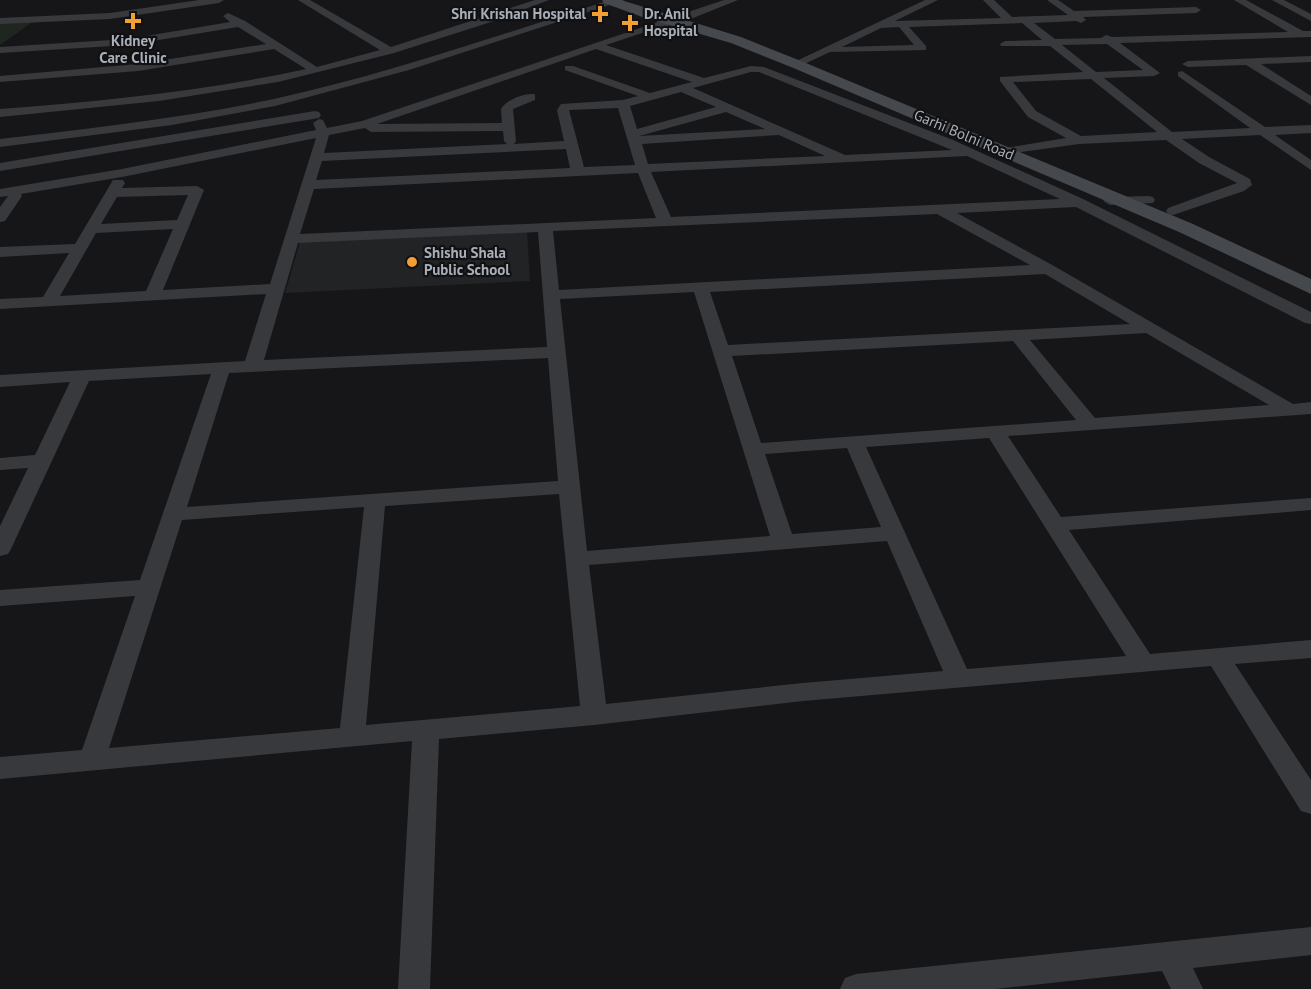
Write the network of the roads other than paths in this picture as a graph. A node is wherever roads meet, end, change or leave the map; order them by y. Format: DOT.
graph roads {
  1 [pos="219,0"];
  2 [pos="303,0"];
  3 [pos="544,0"];
  4 [pos="733,0"];
  5 [pos="987,0"];
  6 [pos="1179,0"];
  7 [pos="1239,0"];
  8 [pos="1277,0"];
  9 [pos="201,1"];
  10 [pos="616,1"];
  11 [pos="1054,1"];
  12 [pos="1079,2"];
  13 [pos="936,4"];
  14 [pos="1075,16"];
  15 [pos="1311,18"];
  16 [pos="1009,20"];
  17 [pos="1024,20"];
  18 [pos="0,21"];
  19 [pos="42,21"];
  20 [pos="980,21"];
  21 [pos="675,22"];
  22 [pos="968,22"];
  23 [pos="241,23"];
  24 [pos="901,24"];
  25 [pos="882,25"];
  26 [pos="1222,27"];
  27 [pos="1305,34"];
  28 [pos="1236,36"];
  29 [pos="1108,40"];
  30 [pos="1053,42"];
  31 [pos="1311,42"];
  32 [pos="1005,44"];
  33 [pos="275,46"];
  34 [pos="600,47"];
  35 [pos="0,49"];
  36 [pos="826,50"];
  37 [pos="390,51"];
  38 [pos="1124,51"];
  39 [pos="1311,59"];
  40 [pos="800,62"];
  41 [pos="1249,62"];
  42 [pos="569,68"];
  43 [pos="315,70"];
  44 [pos="1043,76"];
  45 [pos="1096,76"];
  46 [pos="273,78"];
  47 [pos="0,79"];
  48 [pos="704,82"];
  49 [pos="682,88"];
  50 [pos="297,97"];
  51 [pos="531,97"];
  52 [pos="651,97"];
  53 [pos="1311,100"];
  54 [pos="623,104"];
  55 [pos="727,108"];
  56 [pos="0,113"];
  57 [pos="315,115"];
  58 [pos="509,127"];
  59 [pos="370,128"];
  60 [pos="1311,129"];
  61 [pos="1263,130"];
  62 [pos="781,132"];
  63 [pos="322,135"];
  64 [pos="1168,135"];
  65 [pos="634,137"];
  66 [pos="1079,140"];
  67 [pos="0,143"];
  68 [pos="572,145"];
  69 [pos="511,148"];
  70 [pos="1012,150"];
  71 [pos="969,153"];
  72 [pos="315,157"];
  73 [pos="845,160"];
  74 [pos="0,166"];
  75 [pos="1311,166"];
  76 [pos="643,169"];
  77 [pos="578,172"];
  78 [pos="121,178"];
  79 [pos="307,185"];
  80 [pos="0,193"];
  81 [pos="112,193"];
  82 [pos="15,196"];
  83 [pos="0,198"];
  84 [pos="1148,200"];
  85 [pos="1123,201"];
  86 [pos="1078,202"];
  87 [pos="939,209"];
  88 [pos="1173,211"];
  89 [pos="0,218"];
  90 [pos="666,223"];
  91 [pos="184,224"];
  92 [pos="545,228"];
  93 [pos="90,229"];
  94 [pos="291,239"];
  95 [pos="79,248"];
  96 [pos="0,252"];
  97 [pos="1048,269"];
  98 [pos="1311,274"];
  99 [pos="700,286"];
  100 [pos="1311,287"];
  101 [pos="276,289"];
  102 [pos="550,295"];
  103 [pos="152,296"];
  104 [pos="48,301"];
  105 [pos="0,304"];
  106 [pos="1311,319"];
  107 [pos="1150,328"];
  108 [pos="1019,337"];
  109 [pos="721,351"];
  110 [pos="556,352"];
  111 [pos="253,366"];
  112 [pos="222,368"];
  113 [pos="82,376"];
  114 [pos="0,381"];
  115 [pos="1311,408"];
  116 [pos="1290,410"];
  117 [pos="1090,424"];
  118 [pos="994,431"];
  119 [pos="854,442"];
  120 [pos="754,449"];
  121 [pos="42,461"];
  122 [pos="0,464"];
  123 [pos="569,487"];
  124 [pos="375,500"];
  125 [pos="1311,504"];
  126 [pos="174,514"];
  127 [pos="1054,524"];
  128 [pos="895,533"];
  129 [pos="783,542"];
  130 [pos="0,549"];
  131 [pos="577,559"];
  132 [pos="150,587"];
  133 [pos="0,598"];
  134 [pos="1311,649"];
  135 [pos="1217,656"];
  136 [pos="1144,664"];
  137 [pos="959,679"];
  138 [pos="594,715"];
  139 [pos="426,729"];
  140 [pos="352,736"];
  141 [pos="92,760"];
  142 [pos="0,768"];
  143 [pos="1311,803"];
  144 [pos="1311,941"];
  145 [pos="1171,956"];
  146 [pos="414,989"];
  147 [pos="856,989"];
  148 [pos="1187,989"];
  1 -- 9 [label="street"];
  2 -- 37 [label="street"];
  3 -- 37 [label="street"];
  4 -- 21 [label="street"];
  5 -- 16 [label="street"];
  6 -- 14 [label="street"];
  7 -- 27 [label="street"];
  8 -- 15 [label="street"];
  9 -- 19 [label="street"];
  9 -- 23 [label="street"];
  10 -- 21 [label="main road, Garhi Bolni Road"];
  10 -- 50 [label="street"];
  11 -- 12 [label="street"];
  11 -- 14 [label="street"];
  13 -- 22 [label="street"];
  13 -- 25 [label="street"];
  14 -- 17 [label="street"];
  14 -- 29 [label="street"];
  16 -- 17 [label="street"];
  16 -- 20 [label="street"];
  17 -- 30 [label="street"];
  18 -- 19 [label="street"];
  19 -- 35 [label="street"];
  20 -- 22 [label="street"];
  20 -- 32 [label="street"];
  21 -- 34 [label="street"];
  21 -- 40 [label="main road, Garhi Bolni Road"];
  21 -- 63 [label="street"];
  22 -- 24 [label="street"];
  23 -- 33 [label="street"];
  23 -- 35 [label="street"];
  24 -- 25 [label="street"];
  24 -- 36 [label="street"];
  25 -- 36 [label="street"];
  26 -- 28 [label="street"];
  27 -- 28 [label="street"];
  27 -- 31 [label="street"];
  28 -- 29 [label="street"];
  29 -- 30 [label="street"];
  29 -- 38 [label="street"];
  30 -- 32 [label="street"];
  30 -- 45 [label="street"];
  31 -- 38 [label="street"];
  32 -- 44 [label="street"];
  33 -- 43 [label="street"];
  33 -- 47 [label="street"];
  34 -- 48 [label="street"];
  34 -- 59 [label="street"];
  36 -- 40 [label="street"];
  37 -- 43 [label="street"];
  38 -- 45 [label="street"];
  39 -- 41 [label="street"];
  40 -- 70 [label="main road, Garhi Bolni Road"];
  41 -- 53 [label="street"];
  41 -- 61 [label="street"];
  42 -- 52 [label="street"];
  43 -- 46 [label="street"];
  44 -- 45 [label="street"];
  44 -- 66 [label="street"];
  45 -- 64 [label="street"];
  46 -- 50 [label="street"];
  46 -- 56 [label="street"];
  48 -- 49 [label="street"];
  48 -- 71 [label="street"];
  49 -- 52 [label="street"];
  49 -- 55 [label="street"];
  50 -- 57 [label="street"];
  50 -- 67 [label="street"];
  51 -- 58 [label="street"];
  52 -- 54 [label="street"];
  54 -- 65 [label="street"];
  54 -- 68 [label="street"];
  55 -- 62 [label="street"];
  55 -- 65 [label="street"];
  57 -- 63 [label="street"];
  57 -- 74 [label="street"];
  58 -- 59 [label="street"];
  58 -- 69 [label="street"];
  59 -- 63 [label="street"];
  60 -- 61 [label="street"];
  61 -- 64 [label="street"];
  61 -- 75 [label="street"];
  62 -- 65 [label="street"];
  62 -- 73 [label="street"];
  63 -- 72 [label="street"];
  63 -- 78 [label="street"];
  63 -- 80 [label="street"];
  64 -- 66 [label="street"];
  64 -- 88 [label="street"];
  65 -- 76 [label="street"];
  66 -- 70 [label="street"];
  68 -- 69 [label="street"];
  68 -- 77 [label="street"];
  69 -- 72 [label="street"];
  70 -- 84 [label="main road, Garhi Bolni Road"];
  70 -- 85 [label="main road, Garhi Bolni Road"];
  71 -- 73 [label="street"];
  71 -- 86 [label="street"];
  72 -- 79 [label="street"];
  73 -- 76 [label="street"];
  76 -- 77 [label="street"];
  76 -- 90 [label="street"];
  77 -- 79 [label="street"];
  78 -- 81 [label="street"];
  78 -- 82 [label="street"];
  79 -- 94 [label="street"];
  81 -- 91 [label="street"];
  81 -- 93 [label="street"];
  82 -- 83 [label="street"];
  82 -- 89 [label="street"];
  84 -- 85 [label="street"];
  84 -- 88 [label="main road, Garhi Bolni Road"];
  85 -- 86 [label="street"];
  85 -- 100 [label="main road, Garhi Bolni Road"];
  86 -- 87 [label="street"];
  86 -- 106 [label="street"];
  87 -- 90 [label="street"];
  87 -- 97 [label="street"];
  88 -- 98 [label="main road, Garhi Bolni Road"];
  90 -- 92 [label="street"];
  91 -- 93 [label="street"];
  91 -- 103 [label="street"];
  92 -- 94 [label="street"];
  92 -- 102 [label="street"];
  93 -- 95 [label="street"];
  94 -- 101 [label="street"];
  95 -- 96 [label="street"];
  95 -- 104 [label="street"];
  97 -- 99 [label="street"];
  97 -- 107 [label="street"];
  99 -- 102 [label="street"];
  99 -- 109 [label="street"];
  101 -- 103 [label="street"];
  101 -- 111 [label="street"];
  102 -- 110 [label="street"];
  103 -- 104 [label="street"];
  104 -- 105 [label="street"];
  107 -- 108 [label="street"];
  107 -- 116 [label="street"];
  108 -- 109 [label="street"];
  108 -- 117 [label="street"];
  109 -- 120 [label="street"];
  110 -- 111 [label="street"];
  110 -- 123 [label="street"];
  111 -- 112 [label="street"];
  112 -- 113 [label="street"];
  112 -- 126 [label="street"];
  113 -- 114 [label="street"];
  113 -- 121 [label="street"];
  115 -- 116 [label="street"];
  116 -- 117 [label="street"];
  117 -- 118 [label="street"];
  118 -- 119 [label="street"];
  118 -- 127 [label="street"];
  119 -- 120 [label="street"];
  119 -- 128 [label="street"];
  120 -- 129 [label="street"];
  121 -- 122 [label="street"];
  121 -- 130 [label="street"];
  123 -- 124 [label="street"];
  123 -- 131 [label="street"];
  124 -- 126 [label="street"];
  124 -- 140 [label="street"];
  125 -- 127 [label="street"];
  126 -- 132 [label="street"];
  127 -- 136 [label="street"];
  128 -- 129 [label="street"];
  128 -- 137 [label="street"];
  129 -- 131 [label="street"];
  131 -- 138 [label="street"];
  132 -- 133 [label="street"];
  132 -- 141 [label="street"];
  134 -- 135 [label="street"];
  135 -- 136 [label="street"];
  135 -- 143 [label="street"];
  136 -- 137 [label="street"];
  137 -- 138 [label="street"];
  138 -- 139 [label="street"];
  139 -- 140 [label="street"];
  139 -- 146 [label="street"];
  140 -- 141 [label="street"];
  141 -- 142 [label="street"];
  144 -- 145 [label="street"];
  145 -- 147 [label="street"];
  145 -- 148 [label="street"];
}
